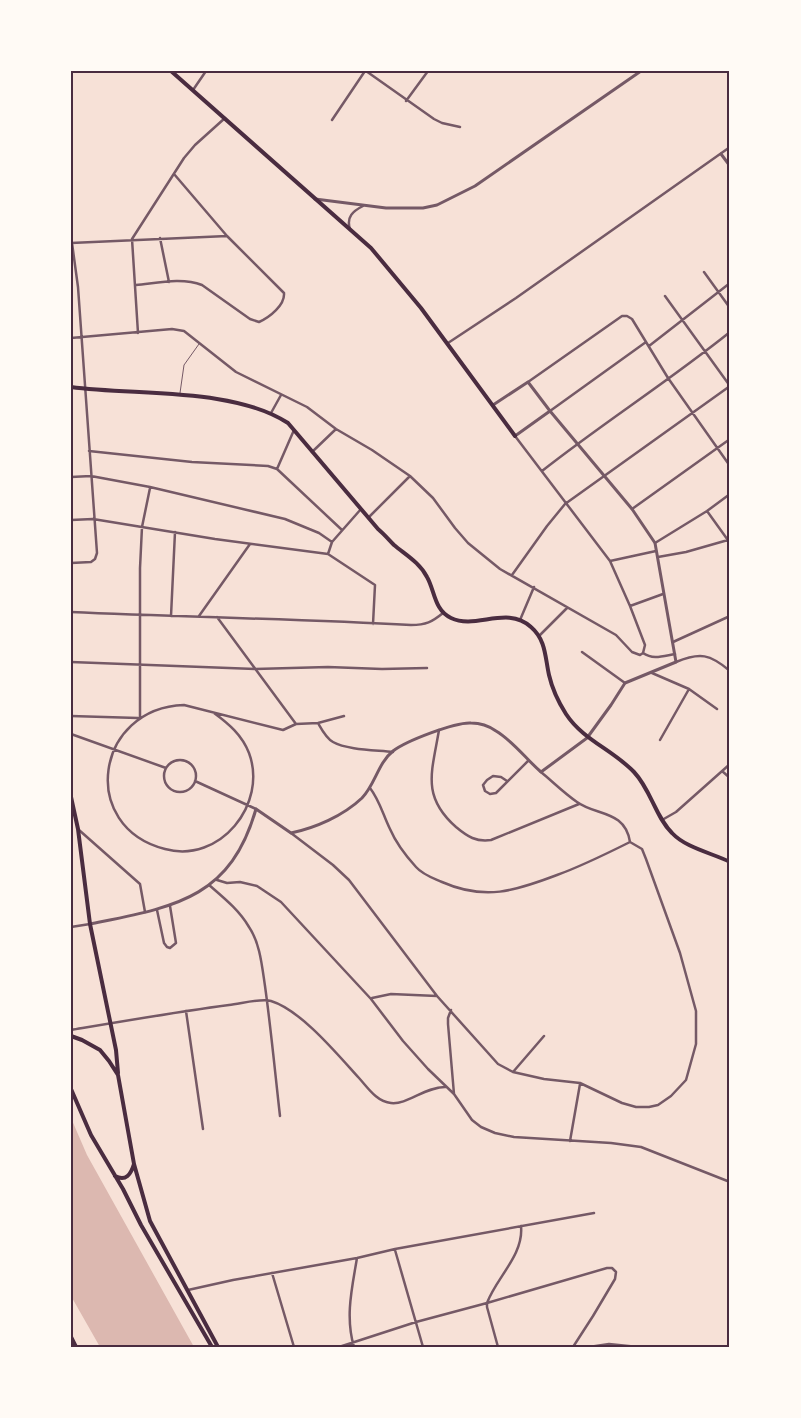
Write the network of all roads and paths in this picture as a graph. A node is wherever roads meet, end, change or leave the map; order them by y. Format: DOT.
graph roads {
  1 [pos="171,71"];
  2 [pos="206,71"];
  3 [pos="366,71"];
  4 [pos="428,71"];
  5 [pos="641,71"];
  6 [pos="193,90"];
  7 [pos="406,101"];
  8 [pos="225,118"];
  9 [pos="332,120"];
  10 [pos="460,127"];
  11 [pos="730,147"];
  12 [pos="721,154"];
  13 [pos="730,166"];
  14 [pos="174,174"];
  15 [pos="314,199"];
  16 [pos="363,206"];
  17 [pos="350,231"];
  18 [pos="227,236"];
  19 [pos="160,238"];
  20 [pos="132,239"];
  21 [pos="72,243"];
  22 [pos="704,272"];
  23 [pos="169,282"];
  24 [pos="730,283"];
  25 [pos="136,285"];
  26 [pos="718,292"];
  27 [pos="666,296"];
  28 [pos="730,308"];
  29 [pos="683,319"];
  30 [pos="730,332"];
  31 [pos="138,333"];
  32 [pos="80,337"];
  33 [pos="71,338"];
  34 [pos="646,342"];
  35 [pos="199,343"];
  36 [pos="447,343"];
  37 [pos="649,346"];
  38 [pos="706,351"];
  39 [pos="668,378"];
  40 [pos="528,382"];
  41 [pos="730,386"];
  42 [pos="71,387"];
  43 [pos="84,389"];
  44 [pos="281,395"];
  45 [pos="180,396"];
  46 [pos="493,405"];
  47 [pos="550,411"];
  48 [pos="693,412"];
  49 [pos="272,414"];
  50 [pos="336,428"];
  51 [pos="294,430"];
  52 [pos="515,436"];
  53 [pos="730,439"];
  54 [pos="578,442"];
  55 [pos="718,448"];
  56 [pos="89,451"];
  57 [pos="312,453"];
  58 [pos="730,466"];
  59 [pos="278,469"];
  60 [pos="542,471"];
  61 [pos="90,476"];
  62 [pos="410,476"];
  63 [pos="604,476"];
  64 [pos="71,477"];
  65 [pos="150,488"];
  66 [pos="730,494"];
  67 [pos="565,504"];
  68 [pos="362,508"];
  69 [pos="632,509"];
  70 [pos="707,511"];
  71 [pos="368,517"];
  72 [pos="94,519"];
  73 [pos="71,520"];
  74 [pos="142,527"];
  75 [pos="342,530"];
  76 [pos="176,532"];
  77 [pos="332,542"];
  78 [pos="729,542"];
  79 [pos="655,543"];
  80 [pos="250,544"];
  81 [pos="656,551"];
  82 [pos="328,554"];
  83 [pos="658,557"];
  84 [pos="610,561"];
  85 [pos="71,563"];
  86 [pos="512,575"];
  87 [pos="534,587"];
  88 [pos="663,594"];
  89 [pos="630,606"];
  90 [pos="567,608"];
  91 [pos="71,612"];
  92 [pos="443,613"];
  93 [pos="139,615"];
  94 [pos="170,616"];
  95 [pos="199,616"];
  96 [pos="216,616"];
  97 [pos="730,616"];
  98 [pos="520,620"];
  99 [pos="373,624"];
  100 [pos="540,635"];
  101 [pos="673,642"];
  102 [pos="582,652"];
  103 [pos="643,653"];
  104 [pos="675,654"];
  105 [pos="71,662"];
  106 [pos="676,662"];
  107 [pos="140,664"];
  108 [pos="426,668"];
  109 [pos="255,669"];
  110 [pos="730,671"];
  111 [pos="650,672"];
  112 [pos="625,683"];
  113 [pos="689,689"];
  114 [pos="717,708"];
  115 [pos="214,713"];
  116 [pos="71,716"];
  117 [pos="344,716"];
  118 [pos="140,718"];
  119 [pos="318,723"];
  120 [pos="296,724"];
  121 [pos="439,730"];
  122 [pos="71,734"];
  123 [pos="587,738"];
  124 [pos="660,740"];
  125 [pos="114,748"];
  126 [pos="392,752"];
  127 [pos="528,761"];
  128 [pos="730,764"];
  129 [pos="166,768"];
  130 [pos="722,771"];
  131 [pos="541,772"];
  132 [pos="730,778"];
  133 [pos="195,781"];
  134 [pos="507,781"];
  135 [pos="370,788"];
  136 [pos="71,796"];
  137 [pos="72,803"];
  138 [pos="579,804"];
  139 [pos="248,806"];
  140 [pos="256,809"];
  141 [pos="662,820"];
  142 [pos="78,829"];
  143 [pos="290,833"];
  144 [pos="630,842"];
  145 [pos="730,862"];
  146 [pos="217,880"];
  147 [pos="209,885"];
  148 [pos="170,906"];
  149 [pos="157,910"];
  150 [pos="145,912"];
  151 [pos="90,924"];
  152 [pos="71,927"];
  153 [pos="437,996"];
  154 [pos="371,999"];
  155 [pos="267,1000"];
  156 [pos="451,1010"];
  157 [pos="186,1011"];
  158 [pos="111,1023"];
  159 [pos="71,1030"];
  160 [pos="71,1036"];
  161 [pos="544,1036"];
  162 [pos="513,1072"];
  163 [pos="118,1075"];
  164 [pos="580,1083"];
  165 [pos="446,1087"];
  166 [pos="71,1089"];
  167 [pos="454,1094"];
  168 [pos="280,1116"];
  169 [pos="203,1130"];
  170 [pos="570,1142"];
  171 [pos="134,1164"];
  172 [pos="115,1176"];
  173 [pos="730,1182"];
  174 [pos="594,1214"];
  175 [pos="521,1226"];
  176 [pos="395,1249"];
  177 [pos="357,1258"];
  178 [pos="272,1273"];
  179 [pos="186,1291"];
  180 [pos="487,1303"];
  181 [pos="416,1322"];
  182 [pos="71,1337"];
  183 [pos="353,1342"];
  184 [pos="76,1347"];
  185 [pos="212,1347"];
  186 [pos="218,1347"];
  187 [pos="294,1347"];
  188 [pos="339,1347"];
  189 [pos="354,1347"];
  190 [pos="423,1347"];
  191 [pos="498,1347"];
  192 [pos="573,1347"];
  193 [pos="589,1347"];
  194 [pos="638,1347"];
  1 -- 6 [label="main road"];
  2 -- 6 [label="street"];
  3 -- 7 [label="street"];
  3 -- 9 [label="street"];
  4 -- 7 [label="street"];
  5 -- 16 [label="street"];
  6 -- 8 [label="main road"];
  7 -- 10 [label="street"];
  8 -- 14 [label="street"];
  8 -- 15 [label="main road"];
  11 -- 12 [label="street"];
  12 -- 13 [label="street"];
  12 -- 36 [label="street"];
  14 -- 18 [label="street"];
  14 -- 20 [label="street"];
  15 -- 16 [label="street"];
  15 -- 17 [label="main road"];
  16 -- 17 [label="street"];
  17 -- 36 [label="main road"];
  18 -- 19 [label="street"];
  18 -- 23 [label="street"];
  19 -- 20 [label="street"];
  19 -- 23 [label="street"];
  20 -- 21 [label="street"];
  20 -- 25 [label="street"];
  21 -- 32 [label="street"];
  22 -- 26 [label="street"];
  23 -- 25 [label="street"];
  24 -- 26 [label="street"];
  25 -- 31 [label="street"];
  26 -- 28 [label="street"];
  26 -- 29 [label="street"];
  27 -- 29 [label="street"];
  29 -- 37 [label="street"];
  29 -- 38 [label="street"];
  30 -- 38 [label="street"];
  31 -- 32 [label="street"];
  31 -- 35 [label="street"];
  32 -- 33 [label="street"];
  32 -- 43 [label="street"];
  34 -- 37 [label="street"];
  34 -- 40 [label="street"];
  34 -- 47 [label="street"];
  35 -- 44 [label="street"];
  35 -- 45 [label="lane"];
  36 -- 46 [label="main road"];
  37 -- 39 [label="street"];
  38 -- 39 [label="street"];
  38 -- 41 [label="street"];
  39 -- 48 [label="street"];
  39 -- 54 [label="street"];
  40 -- 46 [label="street"];
  40 -- 47 [label="street"];
  41 -- 48 [label="street"];
  42 -- 43 [label="main road"];
  43 -- 45 [label="main road"];
  43 -- 56 [label="street"];
  44 -- 49 [label="street"];
  44 -- 50 [label="street"];
  45 -- 49 [label="main road"];
  46 -- 52 [label="main road"];
  47 -- 52 [label="street"];
  47 -- 54 [label="street"];
  48 -- 55 [label="street"];
  48 -- 63 [label="street"];
  49 -- 51 [label="main road"];
  50 -- 57 [label="street"];
  50 -- 62 [label="street"];
  51 -- 57 [label="main road"];
  51 -- 59 [label="street"];
  52 -- 60 [label="street"];
  53 -- 55 [label="street"];
  54 -- 60 [label="street"];
  54 -- 63 [label="street"];
  55 -- 58 [label="street"];
  55 -- 69 [label="street"];
  56 -- 59 [label="street"];
  56 -- 61 [label="street"];
  57 -- 68 [label="main road"];
  59 -- 75 [label="street"];
  60 -- 67 [label="street"];
  61 -- 64 [label="street"];
  61 -- 65 [label="street"];
  61 -- 72 [label="street"];
  62 -- 71 [label="street"];
  62 -- 86 [label="street"];
  63 -- 67 [label="street"];
  63 -- 69 [label="street"];
  65 -- 74 [label="street"];
  65 -- 77 [label="street"];
  66 -- 70 [label="street"];
  67 -- 84 [label="street"];
  67 -- 86 [label="street"];
  68 -- 71 [label="main road"];
  68 -- 75 [label="street"];
  69 -- 79 [label="street"];
  70 -- 78 [label="street"];
  70 -- 79 [label="street"];
  71 -- 92 [label="main road"];
  72 -- 73 [label="street"];
  72 -- 74 [label="street"];
  72 -- 85 [label="street"];
  74 -- 76 [label="street"];
  74 -- 93 [label="street"];
  75 -- 77 [label="street"];
  76 -- 80 [label="street"];
  76 -- 94 [label="street"];
  77 -- 82 [label="street"];
  78 -- 83 [label="street"];
  79 -- 81 [label="street"];
  80 -- 82 [label="street"];
  80 -- 95 [label="street"];
  81 -- 83 [label="street"];
  81 -- 84 [label="street"];
  82 -- 99 [label="street"];
  83 -- 88 [label="street"];
  84 -- 89 [label="street"];
  86 -- 87 [label="street"];
  87 -- 90 [label="street"];
  87 -- 98 [label="street"];
  88 -- 89 [label="street"];
  88 -- 101 [label="street"];
  89 -- 103 [label="street"];
  90 -- 100 [label="street"];
  90 -- 103 [label="street"];
  91 -- 93 [label="street"];
  92 -- 98 [label="main road"];
  92 -- 99 [label="street"];
  93 -- 94 [label="street"];
  93 -- 107 [label="street"];
  94 -- 95 [label="street"];
  95 -- 96 [label="street"];
  96 -- 99 [label="street"];
  96 -- 109 [label="street"];
  97 -- 101 [label="street"];
  98 -- 100 [label="main road"];
  100 -- 123 [label="main road"];
  101 -- 104 [label="street"];
  102 -- 112 [label="street"];
  103 -- 104 [label="street"];
  104 -- 106 [label="street"];
  105 -- 107 [label="street"];
  106 -- 110 [label="street"];
  106 -- 111 [label="street"];
  107 -- 109 [label="street"];
  107 -- 118 [label="street"];
  108 -- 109 [label="street"];
  109 -- 120 [label="street"];
  111 -- 112 [label="street"];
  111 -- 113 [label="street"];
  112 -- 123 [label="street"];
  113 -- 114 [label="street"];
  113 -- 124 [label="street"];
  115 -- 118 [label="street"];
  115 -- 120 [label="street"];
  115 -- 139 [label="street"];
  116 -- 118 [label="street"];
  117 -- 119 [label="street"];
  118 -- 125 [label="street"];
  119 -- 120 [label="street"];
  119 -- 126 [label="street"];
  121 -- 126 [label="street"];
  121 -- 127 [label="street"];
  121 -- 138 [label="street"];
  122 -- 125 [label="street"];
  123 -- 131 [label="street"];
  123 -- 141 [label="main road"];
  125 -- 129 [label="street"];
  125 -- 139 [label="street"];
  126 -- 135 [label="street"];
  127 -- 131 [label="street"];
  127 -- 134 [label="street"];
  128 -- 130 [label="street"];
  129 -- 133 [label="street"];
  129 -- 133 [label="street"];
  130 -- 132 [label="street"];
  130 -- 141 [label="street"];
  131 -- 138 [label="street"];
  133 -- 139 [label="street"];
  134 -- 134 [label="street"];
  135 -- 143 [label="street"];
  135 -- 144 [label="street"];
  136 -- 137 [label="main road"];
  137 -- 142 [label="main road"];
  138 -- 144 [label="street"];
  139 -- 140 [label="street"];
  140 -- 143 [label="street"];
  140 -- 146 [label="street"];
  141 -- 145 [label="main road"];
  142 -- 150 [label="street"];
  142 -- 151 [label="main road"];
  143 -- 153 [label="street"];
  144 -- 164 [label="street"];
  146 -- 147 [label="street"];
  146 -- 154 [label="street"];
  147 -- 148 [label="street"];
  147 -- 155 [label="street"];
  148 -- 149 [label="street"];
  148 -- 149 [label="street"];
  149 -- 150 [label="street"];
  150 -- 151 [label="street"];
  151 -- 152 [label="street"];
  151 -- 158 [label="main road"];
  153 -- 154 [label="street"];
  153 -- 156 [label="street"];
  154 -- 165 [label="street"];
  155 -- 157 [label="street"];
  155 -- 165 [label="street"];
  155 -- 168 [label="street"];
  156 -- 162 [label="street"];
  156 -- 167 [label="street"];
  157 -- 158 [label="street"];
  157 -- 169 [label="street"];
  158 -- 159 [label="street"];
  158 -- 163 [label="main road"];
  160 -- 163 [label="main road"];
  161 -- 162 [label="street"];
  162 -- 164 [label="street"];
  163 -- 171 [label="main road"];
  164 -- 170 [label="street"];
  165 -- 167 [label="street"];
  166 -- 172 [label="main road"];
  167 -- 170 [label="street"];
  170 -- 173 [label="street"];
  171 -- 172 [label="main road"];
  171 -- 179 [label="main road"];
  172 -- 185 [label="main road"];
  174 -- 175 [label="street"];
  175 -- 176 [label="street"];
  175 -- 180 [label="street"];
  176 -- 177 [label="street"];
  176 -- 181 [label="street"];
  177 -- 178 [label="street"];
  177 -- 183 [label="street"];
  178 -- 179 [label="street"];
  178 -- 187 [label="street"];
  179 -- 186 [label="main road"];
  180 -- 181 [label="street"];
  180 -- 191 [label="street"];
  180 -- 192 [label="street"];
  181 -- 183 [label="street"];
  181 -- 190 [label="street"];
  182 -- 184 [label="main road"];
  183 -- 188 [label="street"];
  183 -- 189 [label="street"];
  193 -- 194 [label="street"];
}
